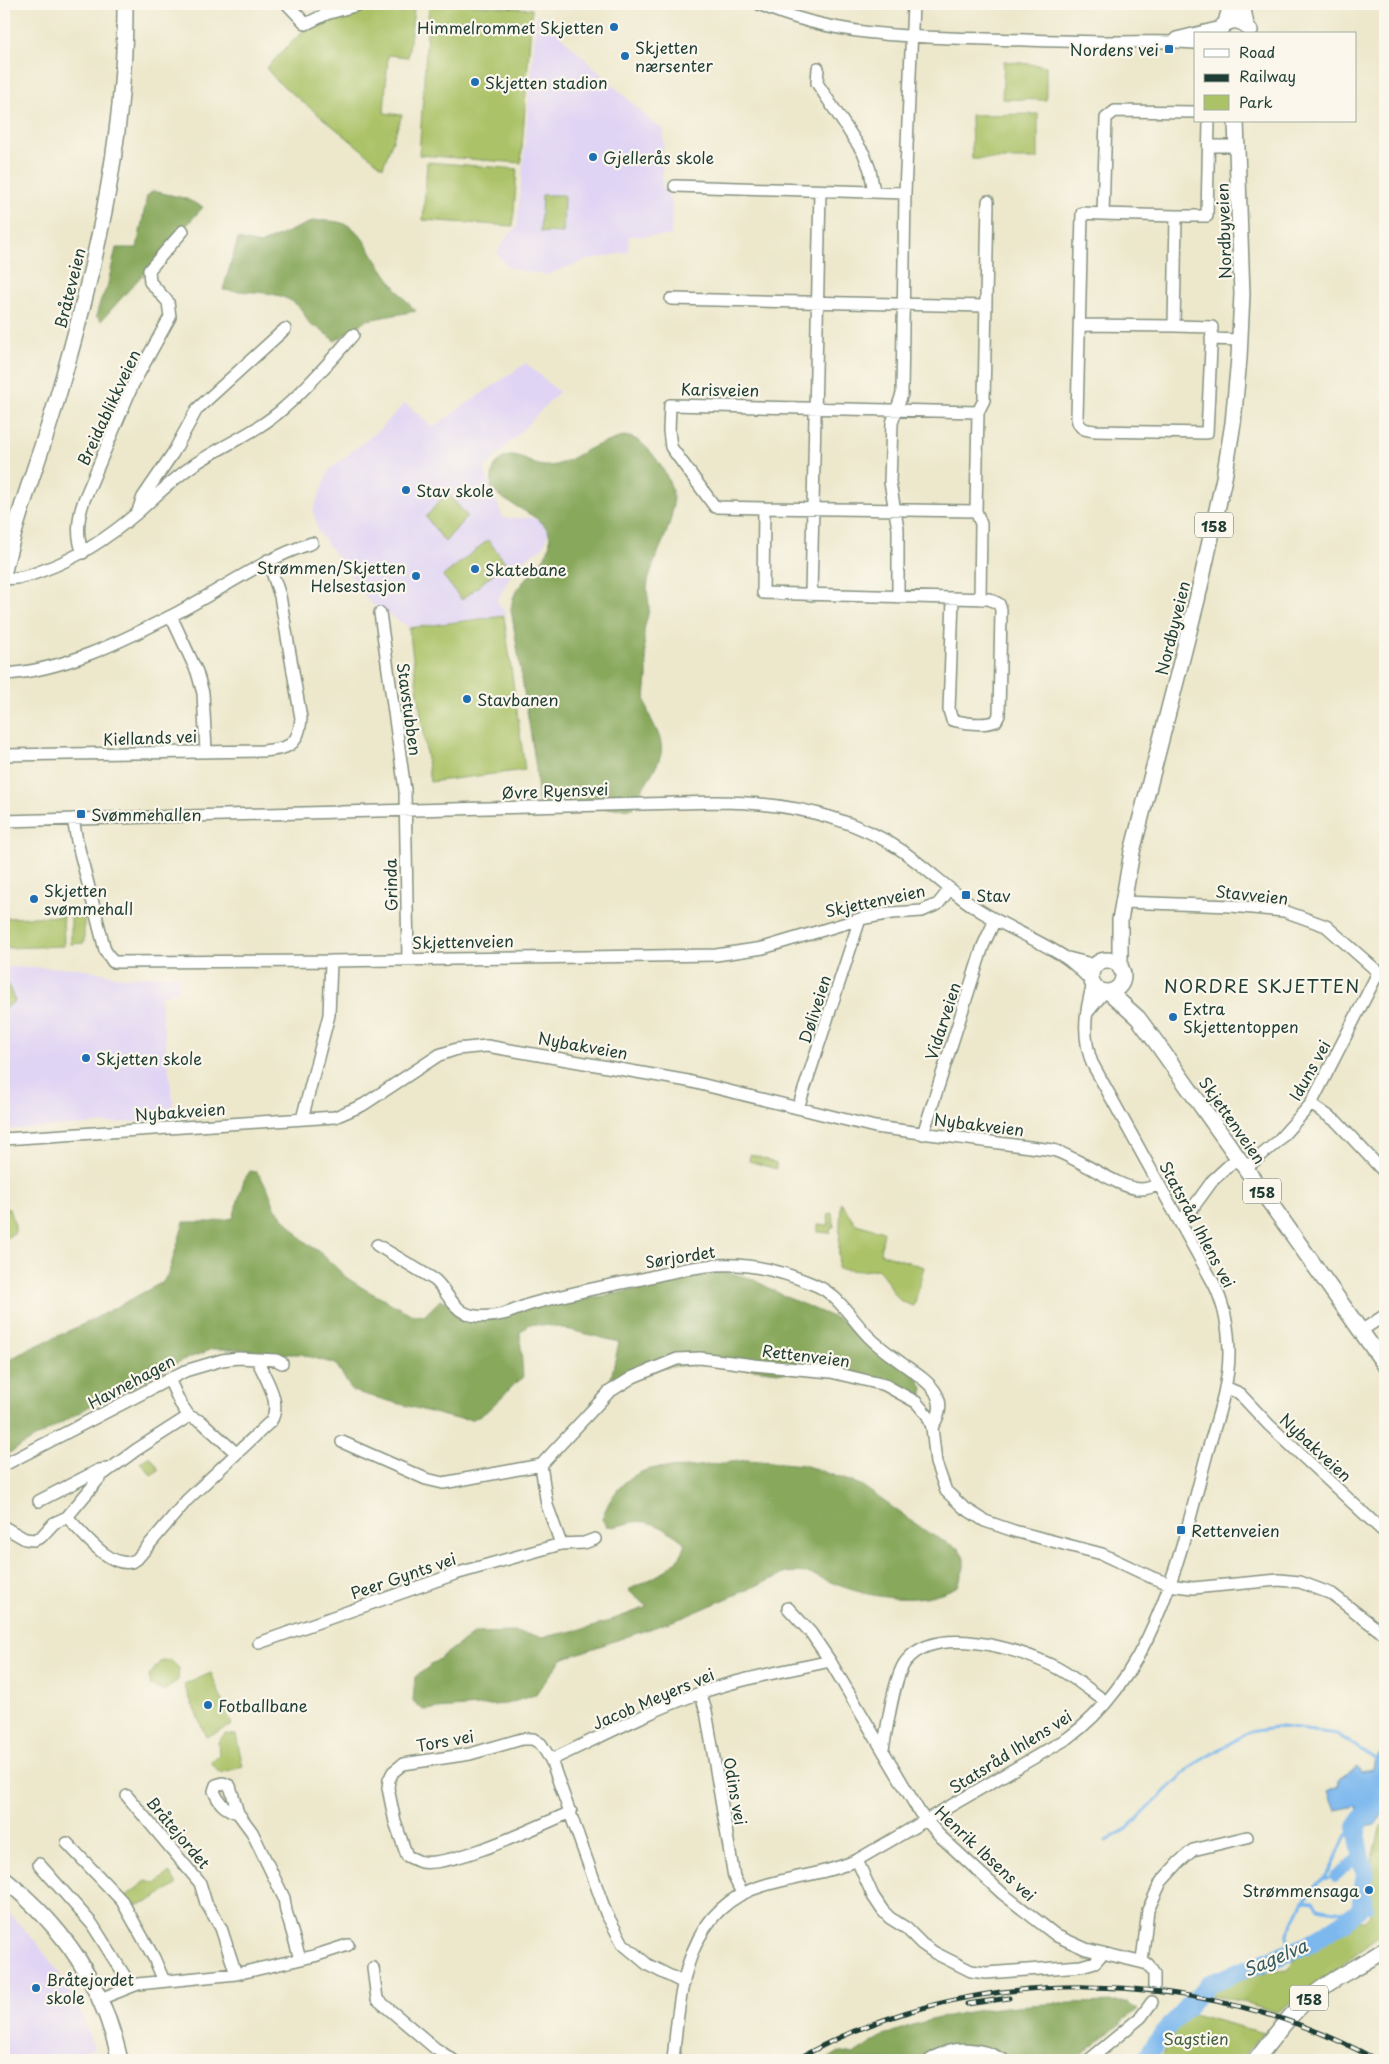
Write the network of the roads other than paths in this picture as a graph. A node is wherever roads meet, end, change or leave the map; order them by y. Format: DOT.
graph roads {
  1 [pos="125,4"];
  2 [pos="287,4"];
  3 [pos="360,4"];
  4 [pos="759,4"];
  5 [pos="914,4"];
  6 [pos="1231,4"];
  7 [pos="1242,4"];
  8 [pos="1222,28"];
  9 [pos="1248,29"];
  10 [pos="1204,32"];
  11 [pos="1194,34"];
  12 [pos="912,37"];
  13 [pos="1168,40"];
  14 [pos="1194,43"];
  15 [pos="818,68"];
  16 [pos="1194,112"];
  17 [pos="1209,122"];
  18 [pos="1236,122"];
  19 [pos="1209,146"];
  20 [pos="1237,146"];
  21 [pos="675,186"];
  22 [pos="820,191"];
  23 [pos="874,192"];
  24 [pos="905,193"];
  25 [pos="988,201"];
  26 [pos="1104,214"];
  27 [pos="1176,216"];
  28 [pos="183,231"];
  29 [pos="671,299"];
  30 [pos="818,302"];
  31 [pos="904,304"];
  32 [pos="985,306"];
  33 [pos="1080,325"];
  34 [pos="1174,326"];
  35 [pos="285,329"];
  36 [pos="353,335"];
  37 [pos="1211,339"];
  38 [pos="1240,340"];
  39 [pos="816,408"];
  40 [pos="898,409"];
  41 [pos="978,412"];
  42 [pos="764,508"];
  43 [pos="813,509"];
  44 [pos="896,510"];
  45 [pos="976,511"];
  46 [pos="138,512"];
  47 [pos="312,543"];
  48 [pos="83,553"];
  49 [pos="268,560"];
  50 [pos="4,572"];
  51 [pos="4,578"];
  52 [pos="811,595"];
  53 [pos="898,598"];
  54 [pos="953,599"];
  55 [pos="980,599"];
  56 [pos="380,613"];
  57 [pos="171,616"];
  58 [pos="4,674"];
  59 [pos="206,751"];
  60 [pos="4,756"];
  61 [pos="405,810"];
  62 [pos="73,819"];
  63 [pos="4,821"];
  64 [pos="950,889"];
  65 [pos="1123,902"];
  66 [pos="860,919"];
  67 [pos="995,920"];
  68 [pos="1120,920"];
  69 [pos="1066,958"];
  70 [pos="408,959"];
  71 [pos="331,961"];
  72 [pos="1098,963"];
  73 [pos="1121,974"];
  74 [pos="1382,975"];
  75 [pos="1099,987"];
  76 [pos="1138,1018"];
  77 [pos="1311,1104"];
  78 [pos="798,1108"];
  79 [pos="302,1119"];
  80 [pos="923,1134"];
  81 [pos="4,1139"];
  82 [pos="1242,1163"];
  83 [pos="1385,1173"];
  84 [pos="1160,1184"];
  85 [pos="1179,1220"];
  86 [pos="377,1245"];
  87 [pos="1385,1315"];
  88 [pos="1361,1331"];
  89 [pos="257,1359"];
  90 [pos="282,1363"];
  91 [pos="1385,1365"];
  92 [pos="169,1378"];
  93 [pos="1225,1387"];
  94 [pos="189,1416"];
  95 [pos="932,1427"];
  96 [pos="342,1442"];
  97 [pos="236,1453"];
  98 [pos="4,1465"];
  99 [pos="541,1465"];
  100 [pos="110,1469"];
  101 [pos="39,1502"];
  102 [pos="67,1517"];
  103 [pos="4,1527"];
  104 [pos="1385,1533"];
  105 [pos="595,1539"];
  106 [pos="560,1544"];
  107 [pos="1170,1584"];
  108 [pos="788,1608"];
  109 [pos="1385,1635"];
  110 [pos="259,1642"];
  111 [pos="830,1661"];
  112 [pos="700,1693"];
  113 [pos="1106,1702"];
  114 [pos="883,1749"];
  115 [pos="551,1760"];
  116 [pos="127,1796"];
  117 [pos="571,1812"];
  118 [pos="238,1813"];
  119 [pos="925,1821"];
  120 [pos="1248,1837"];
  121 [pos="67,1842"];
  122 [pos="857,1860"];
  123 [pos="39,1864"];
  124 [pos="4,1879"];
  125 [pos="742,1894"];
  126 [pos="348,1945"];
  127 [pos="1383,1952"];
  128 [pos="1103,1954"];
  129 [pos="300,1959"];
  130 [pos="1142,1961"];
  131 [pos="373,1968"];
  132 [pos="236,1974"];
  133 [pos="164,1981"];
  134 [pos="684,1983"];
  135 [pos="131,1986"];
  136 [pos="1154,1987"];
  137 [pos="100,1999"];
  138 [pos="1152,2002"];
  139 [pos="120,2060"];
  140 [pos="453,2060"];
  141 [pos="673,2060"];
  142 [pos="930,2060"];
  143 [pos="1004,2060"];
  144 [pos="1089,2060"];
  145 [pos="1256,2060"];
  1 -- 50 [label="main road, Bråteveien"];
  2 -- 3 [label="street"];
  4 -- 12 [label="street"];
  5 -- 12 [label="street"];
  6 -- 8 [label="main road"];
  7 -- 9 [label="main road"];
  8 -- 9 [label="main road"];
  8 -- 10 [label="street"];
  11 -- 13 [label="street"];
  12 -- 13 [label="street"];
  12 -- 24 [label="street"];
  13 -- 14 [label="street"];
  15 -- 23 [label="street"];
  16 -- 26 [label="street"];
  17 -- 19 [label="street, Nordbyveien"];
  18 -- 20 [label="main road, Nordbyveien / 158"];
  19 -- 20 [label="street"];
  19 -- 27 [label="street, Nordbyveien"];
  20 -- 38 [label="main road, Nordbyveien / 158"];
  21 -- 22 [label="street"];
  22 -- 23 [label="street"];
  22 -- 30 [label="street"];
  23 -- 24 [label="street"];
  24 -- 31 [label="street"];
  25 -- 32 [label="street"];
  26 -- 27 [label="street, Nordbyveien"];
  26 -- 33 [label="street, Nordbyveien"];
  27 -- 34 [label="street"];
  28 -- 48 [label="street, Breidablikkveien"];
  29 -- 30 [label="street"];
  30 -- 31 [label="street"];
  30 -- 39 [label="street"];
  31 -- 32 [label="street"];
  31 -- 40 [label="street"];
  32 -- 41 [label="street"];
  33 -- 34 [label="street"];
  33 -- 37 [label="street, Nordbyveien"];
  34 -- 37 [label="street"];
  35 -- 46 [label="street"];
  36 -- 46 [label="street"];
  37 -- 38 [label="street"];
  38 -- 65 [label="main road, Nordbyveien / 158"];
  39 -- 40 [label="street, Karisveien"];
  39 -- 42 [label="street, Karisveien"];
  39 -- 43 [label="street"];
  40 -- 41 [label="street, Karisveien"];
  40 -- 44 [label="street"];
  41 -- 45 [label="street"];
  42 -- 43 [label="street, Karisveien"];
  42 -- 52 [label="street"];
  43 -- 44 [label="street, Karisveien"];
  43 -- 52 [label="street"];
  44 -- 45 [label="street, Karisveien"];
  44 -- 53 [label="street"];
  45 -- 55 [label="street"];
  46 -- 48 [label="street"];
  47 -- 49 [label="street"];
  48 -- 51 [label="street"];
  49 -- 57 [label="street"];
  49 -- 59 [label="street, Kiellands vei"];
  52 -- 53 [label="street"];
  53 -- 54 [label="street"];
  54 -- 55 [label="street"];
  54 -- 55 [label="street"];
  56 -- 61 [label="street, Stavstubben"];
  57 -- 58 [label="street"];
  57 -- 59 [label="street"];
  59 -- 60 [label="street, Kiellands vei"];
  61 -- 62 [label="street, Øvre Ryensvei"];
  61 -- 64 [label="street, Øvre Ryensvei"];
  61 -- 70 [label="street, Grinda"];
  62 -- 63 [label="street, Øvre Ryensvei"];
  62 -- 71 [label="street, Skjettenveien"];
  64 -- 66 [label="street, Skjettenveien"];
  64 -- 67 [label="street, Øvre Ryensvei"];
  65 -- 68 [label="main road, Nordbyveien / 158"];
  65 -- 74 [label="street, Stavveien"];
  66 -- 70 [label="street, Skjettenveien"];
  66 -- 78 [label="street, Døliveien"];
  67 -- 69 [label="street, Øvre Ryensvei"];
  67 -- 80 [label="street, Vidarveien"];
  68 -- 72 [label="main road, Nordbyveien / 158"];
  68 -- 73 [label="main road, Nordbyveien / 158"];
  69 -- 72 [label="street, Øvre Ryensvei"];
  69 -- 75 [label="street, Øvre Ryensvei"];
  70 -- 71 [label="street, Skjettenveien"];
  71 -- 79 [label="street"];
  72 -- 73 [label="main road"];
  72 -- 75 [label="main road, 158"];
  73 -- 75 [label="main road"];
  73 -- 76 [label="main road, Skjettenveien / 158"];
  74 -- 77 [label="street, Iduns vei"];
  75 -- 76 [label="main road, Skjettenveien / 158"];
  75 -- 84 [label="street, Statsråd Ihlens vei"];
  76 -- 82 [label="main road, Skjettenveien / 158"];
  77 -- 82 [label="street, Iduns vei"];
  77 -- 83 [label="street"];
  78 -- 79 [label="street, Nybakveien"];
  78 -- 80 [label="street, Nybakveien"];
  79 -- 81 [label="street, Nybakveien"];
  80 -- 84 [label="street, Nybakveien"];
  82 -- 85 [label="street, Iduns vei"];
  82 -- 88 [label="main road, Skjettenveien / 158"];
  84 -- 85 [label="street, Statsråd Ihlens vei"];
  85 -- 93 [label="street, Statsråd Ihlens vei"];
  86 -- 95 [label="street, Sørjordet"];
  87 -- 88 [label="street"];
  88 -- 91 [label="main road, Skjettenveien / 158"];
  89 -- 90 [label="street, Havnehagen"];
  89 -- 92 [label="street, Havnehagen"];
  89 -- 97 [label="street"];
  92 -- 94 [label="street"];
  92 -- 98 [label="street, Havnehagen"];
  93 -- 104 [label="street, Nybakveien"];
  93 -- 107 [label="street, Statsråd Ihlens vei"];
  94 -- 97 [label="street"];
  94 -- 100 [label="street"];
  95 -- 99 [label="street, Rettenveien"];
  95 -- 107 [label="street, Rettenveien"];
  96 -- 99 [label="street"];
  97 -- 102 [label="street"];
  99 -- 106 [label="street"];
  100 -- 101 [label="street"];
  100 -- 102 [label="street"];
  102 -- 103 [label="street"];
  105 -- 106 [label="street, Peer Gynts vei"];
  106 -- 110 [label="street, Peer Gynts vei"];
  107 -- 109 [label="street, Rettenveien"];
  107 -- 113 [label="street, Statsråd Ihlens vei"];
  108 -- 111 [label="street, Henrik Ibsens vei"];
  111 -- 112 [label="street, Jacob Meyers vei"];
  111 -- 114 [label="street, Henrik Ibsens vei"];
  112 -- 115 [label="street, Jacob Meyers vei"];
  112 -- 125 [label="street, Odins vei"];
  113 -- 114 [label="street"];
  113 -- 119 [label="street, Statsråd Ihlens vei"];
  114 -- 119 [label="street, Henrik Ibsens vei"];
  115 -- 117 [label="street, Tors vei"];
  115 -- 117 [label="street, Tors vei"];
  116 -- 132 [label="street, Bråtejordet"];
  117 -- 134 [label="street, Tors vei"];
  118 -- 129 [label="street"];
  119 -- 122 [label="street, Statsråd Ihlens vei"];
  119 -- 128 [label="street, Henrik Ibsens vei"];
  120 -- 130 [label="street"];
  121 -- 133 [label="street"];
  122 -- 125 [label="street, Statsråd Ihlens vei"];
  122 -- 128 [label="street"];
  123 -- 135 [label="street"];
  124 -- 137 [label="main road"];
  125 -- 134 [label="street, Statsråd Ihlens vei"];
  126 -- 129 [label="street"];
  127 -- 145 [label="main road, 158"];
  128 -- 130 [label="street, Henrik Ibsens vei"];
  129 -- 132 [label="street"];
  130 -- 136 [label="street"];
  131 -- 140 [label="street"];
  132 -- 133 [label="street"];
  133 -- 135 [label="street"];
  134 -- 141 [label="street, Statsråd Ihlens vei"];
  135 -- 137 [label="street"];
  137 -- 139 [label="main road"];
  138 -- 144 [label="street"];
  142 -- 143 [label="street"];
}
